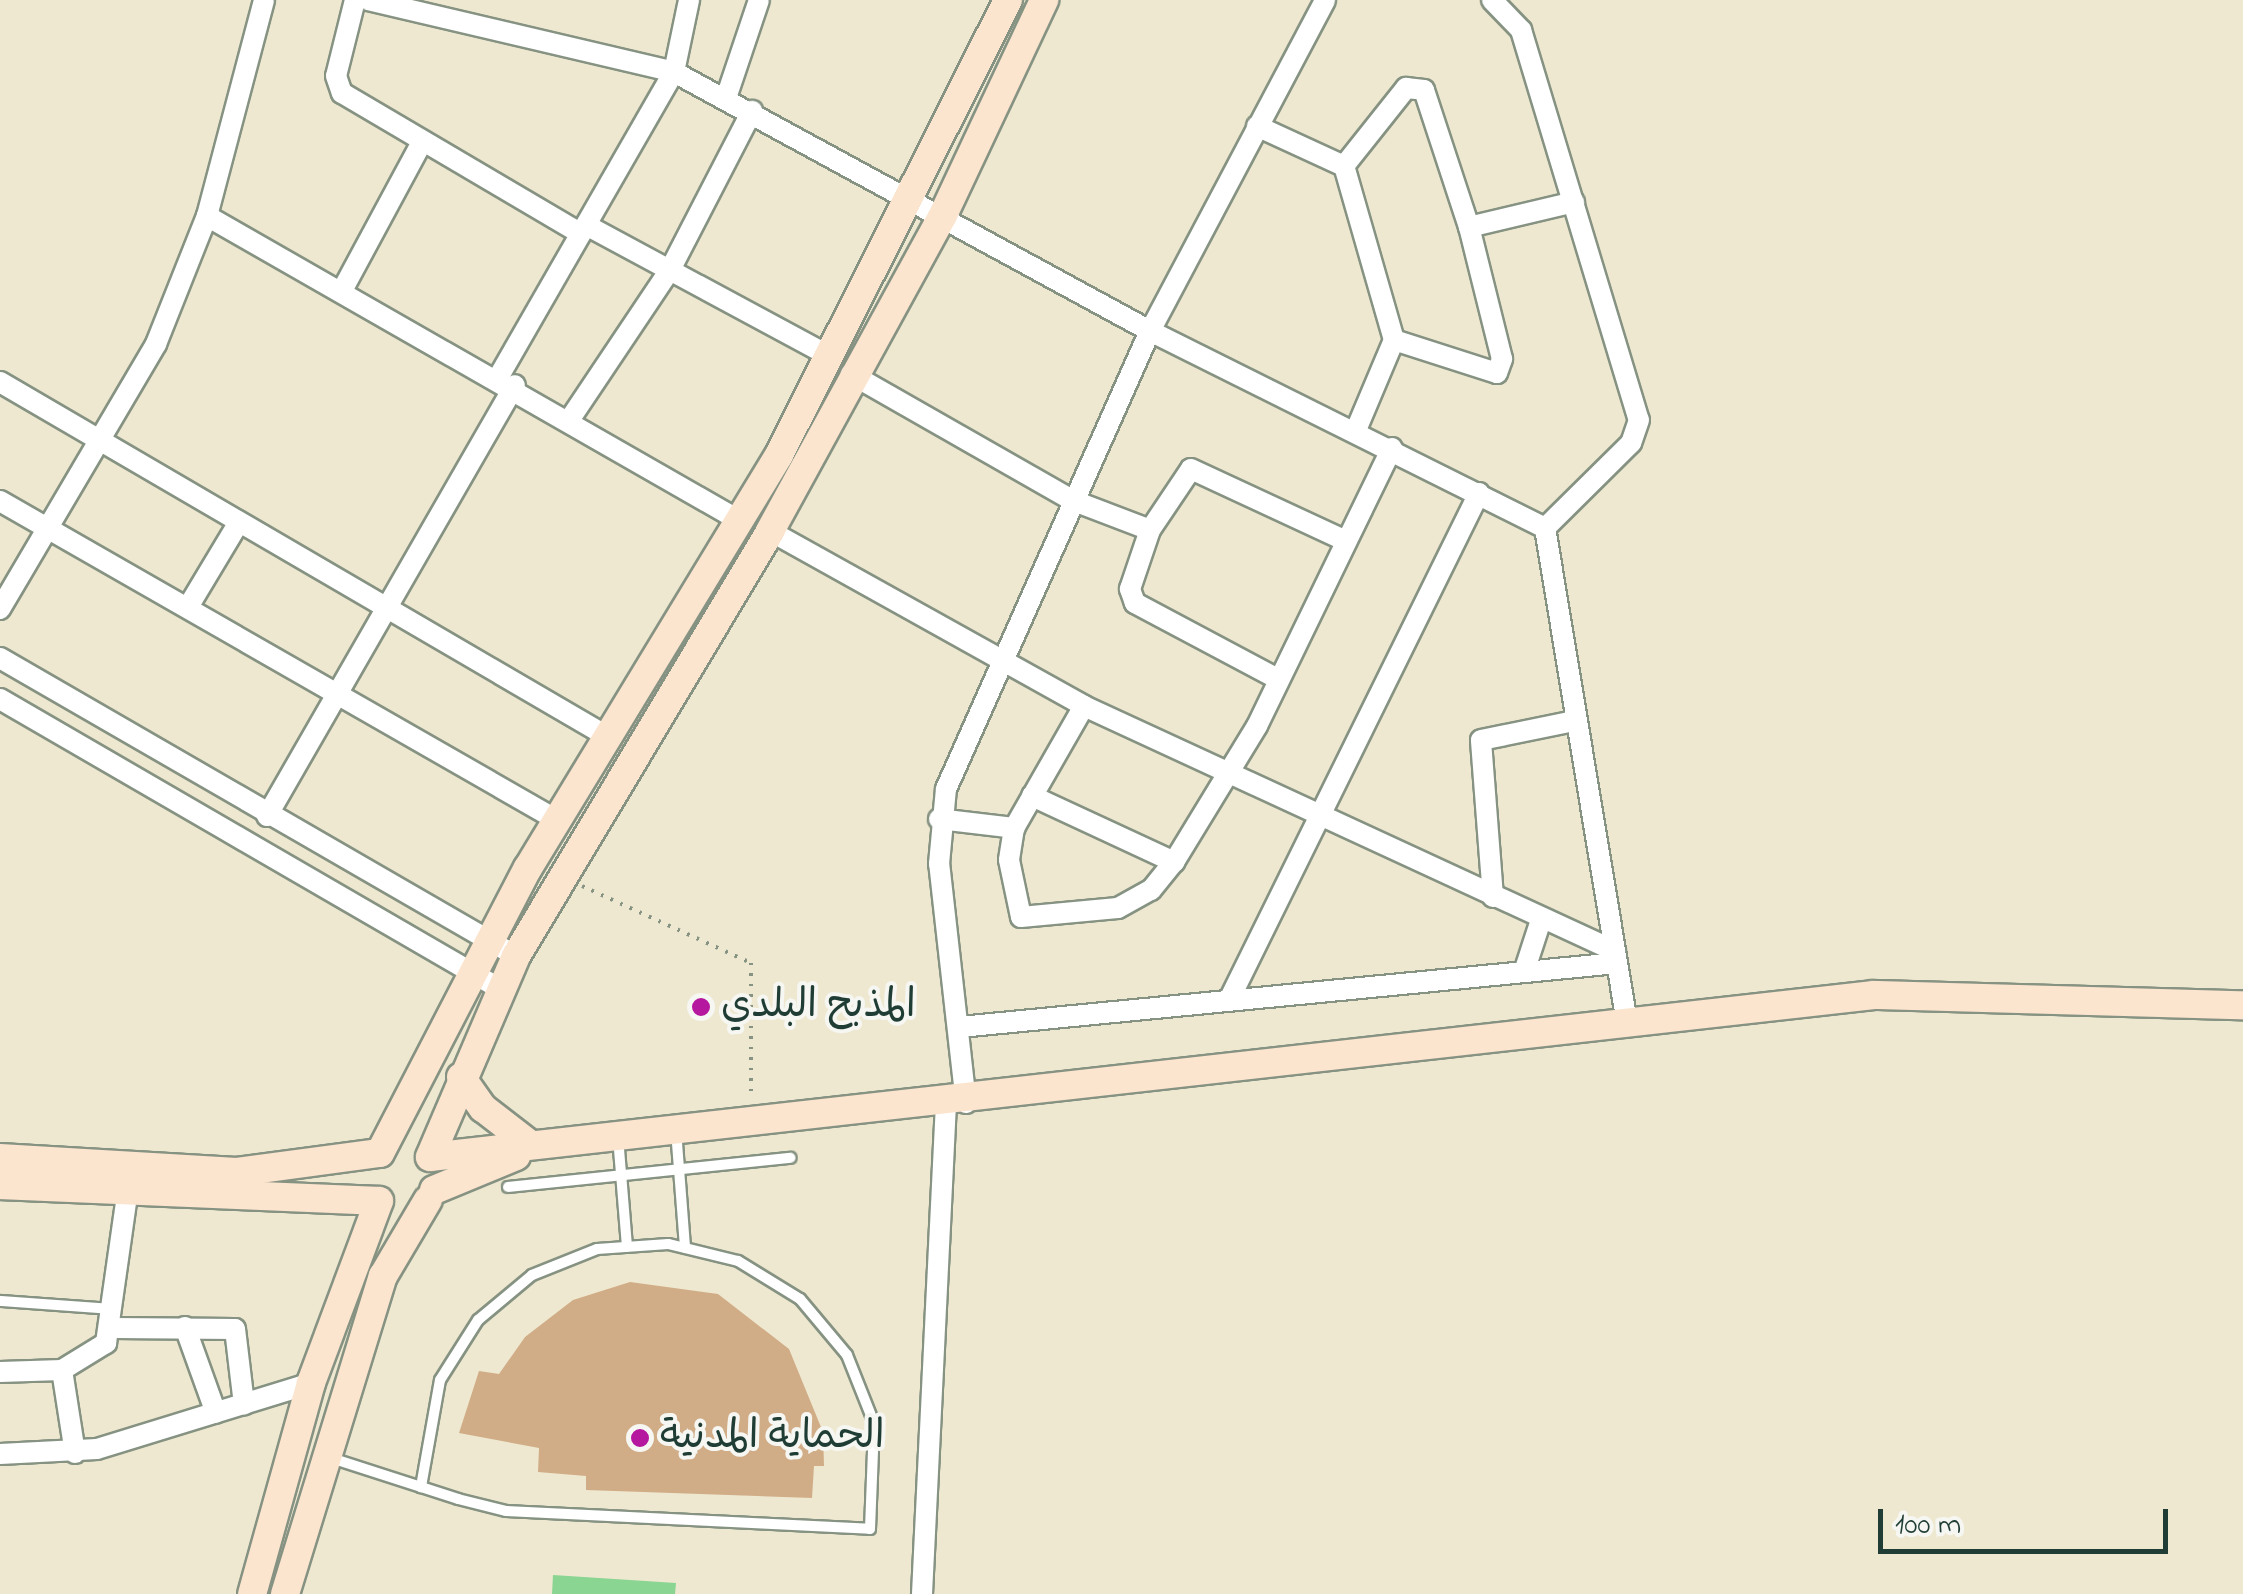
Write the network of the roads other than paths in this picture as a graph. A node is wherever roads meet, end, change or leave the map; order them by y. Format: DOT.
graph roads {
  1 [pos="264,0"];
  2 [pos="355,0"];
  3 [pos="368,0"];
  4 [pos="689,0"];
  5 [pos="760,0"];
  6 [pos="1008,0"];
  7 [pos="1044,0"];
  8 [pos="1325,0"];
  9 [pos="1492,0"];
  10 [pos="674,72"];
  11 [pos="726,98"];
  12 [pos="752,111"];
  13 [pos="1257,126"];
  14 [pos="421,144"];
  15 [pos="1344,166"];
  16 [pos="913,196"];
  17 [pos="1574,202"];
  18 [pos="943,215"];
  19 [pos="207,216"];
  20 [pos="1469,227"];
  21 [pos="584,230"];
  22 [pos="670,268"];
  23 [pos="344,288"];
  24 [pos="1150,332"];
  25 [pos="1394,340"];
  26 [pos="841,365"];
  27 [pos="507,380"];
  28 [pos="0,382"];
  29 [pos="570,419"];
  30 [pos="1356,430"];
  31 [pos="96,439"];
  32 [pos="1392,448"];
  33 [pos="1479,493"];
  34 [pos="1074,501"];
  35 [pos="0,502"];
  36 [pos="239,522"];
  37 [pos="742,522"];
  38 [pos="1545,528"];
  39 [pos="49,530"];
  40 [pos="1150,530"];
  41 [pos="770,531"];
  42 [pos="1346,541"];
  43 [pos="388,606"];
  44 [pos="188,607"];
  45 [pos="0,609"];
  46 [pos="0,658"];
  47 [pos="998,663"];
  48 [pos="1276,678"];
  49 [pos="341,692"];
  50 [pos="0,700"];
  51 [pos="1084,706"];
  52 [pos="1574,721"];
  53 [pos="610,738"];
  54 [pos="1228,776"];
  55 [pos="196,777"];
  56 [pos="1032,796"];
  57 [pos="181,804"];
  58 [pos="267,816"];
  59 [pos="1319,817"];
  60 [pos="938,819"];
  61 [pos="557,820"];
  62 [pos="1014,828"];
  63 [pos="1174,862"];
  64 [pos="1493,897"];
  65 [pos="1541,920"];
  66 [pos="488,940"];
  67 [pos="516,956"];
  68 [pos="1616,957"];
  69 [pos="472,972"];
  70 [pos="1524,972"];
  71 [pos="500,989"];
  72 [pos="1230,998"];
  73 [pos="2243,1005"];
  74 [pos="1627,1023"];
  75 [pos="960,1027"];
  76 [pos="462,1077"];
  77 [pos="956,1104"];
  78 [pos="676,1130"];
  79 [pos="618,1136"];
  80 [pos="570,1140"];
  81 [pos="528,1142"];
  82 [pos="380,1153"];
  83 [pos="430,1157"];
  84 [pos="0,1158"];
  85 [pos="791,1158"];
  86 [pos="678,1170"];
  87 [pos="620,1176"];
  88 [pos="0,1186"];
  89 [pos="508,1188"];
  90 [pos="431,1195"];
  91 [pos="127,1196"];
  92 [pos="379,1201"];
  93 [pos="626,1247"];
  94 [pos="685,1248"];
  95 [pos="0,1301"];
  96 [pos="115,1319"];
  97 [pos="186,1327"];
  98 [pos="62,1370"];
  99 [pos="0,1372"];
  100 [pos="311,1383"];
  101 [pos="244,1404"];
  102 [pos="216,1413"];
  103 [pos="75,1453"];
  104 [pos="0,1454"];
  105 [pos="327,1456"];
  106 [pos="421,1487"];
  107 [pos="252,1594"];
  108 [pos="286,1594"];
  109 [pos="922,1594"];
  1 -- 19 [label="street"];
  2 -- 14 [label="street"];
  3 -- 10 [label="street"];
  4 -- 10 [label="street"];
  5 -- 11 [label="street"];
  6 -- 16 [label="street"];
  7 -- 18 [label="street"];
  8 -- 13 [label="street"];
  9 -- 17 [label="street"];
  10 -- 11 [label="street"];
  10 -- 21 [label="street"];
  11 -- 12 [label="street"];
  12 -- 16 [label="street"];
  12 -- 22 [label="street"];
  13 -- 15 [label="street"];
  13 -- 24 [label="street"];
  14 -- 21 [label="street"];
  14 -- 23 [label="street"];
  15 -- 20 [label="street"];
  15 -- 25 [label="street"];
  16 -- 18 [label="street"];
  16 -- 26 [label="street"];
  17 -- 20 [label="street"];
  17 -- 38 [label="street"];
  18 -- 24 [label="street"];
  18 -- 26 [label="street"];
  19 -- 23 [label="street"];
  19 -- 31 [label="street"];
  20 -- 25 [label="street"];
  21 -- 22 [label="street"];
  21 -- 27 [label="street"];
  22 -- 26 [label="street"];
  22 -- 29 [label="street"];
  23 -- 27 [label="street"];
  24 -- 30 [label="street"];
  24 -- 34 [label="street"];
  25 -- 30 [label="street"];
  26 -- 34 [label="street"];
  26 -- 37 [label="street"];
  26 -- 41 [label="street"];
  27 -- 29 [label="street"];
  27 -- 43 [label="street"];
  28 -- 31 [label="street"];
  29 -- 37 [label="street"];
  30 -- 32 [label="street"];
  31 -- 36 [label="street"];
  31 -- 39 [label="street"];
  32 -- 33 [label="street"];
  32 -- 42 [label="street"];
  33 -- 38 [label="street"];
  33 -- 59 [label="street"];
  34 -- 40 [label="street"];
  34 -- 47 [label="street"];
  35 -- 39 [label="street"];
  36 -- 43 [label="street"];
  36 -- 44 [label="street"];
  37 -- 53 [label="street"];
  38 -- 52 [label="street"];
  39 -- 44 [label="street"];
  39 -- 45 [label="street"];
  40 -- 42 [label="street"];
  40 -- 48 [label="street"];
  41 -- 47 [label="street"];
  41 -- 67 [label="street"];
  42 -- 48 [label="street"];
  43 -- 49 [label="street"];
  43 -- 53 [label="street"];
  44 -- 49 [label="street"];
  46 -- 55 [label="street"];
  47 -- 51 [label="street"];
  47 -- 60 [label="street"];
  48 -- 54 [label="street"];
  49 -- 58 [label="street"];
  49 -- 61 [label="street"];
  50 -- 57 [label="street"];
  51 -- 54 [label="street"];
  51 -- 56 [label="street"];
  52 -- 64 [label="street"];
  52 -- 68 [label="street"];
  53 -- 61 [label="street"];
  54 -- 59 [label="street"];
  54 -- 63 [label="street"];
  55 -- 57 [label="street"];
  55 -- 58 [label="street"];
  56 -- 62 [label="street"];
  56 -- 63 [label="street"];
  57 -- 69 [label="street"];
  58 -- 66 [label="street"];
  59 -- 64 [label="street"];
  59 -- 72 [label="street"];
  60 -- 62 [label="street"];
  60 -- 75 [label="street"];
  61 -- 66 [label="street"];
  62 -- 63 [label="street"];
  64 -- 65 [label="street"];
  65 -- 68 [label="street"];
  65 -- 70 [label="street"];
  66 -- 67 [label="street"];
  66 -- 69 [label="street"];
  67 -- 71 [label="street"];
  68 -- 70 [label="street"];
  68 -- 74 [label="street"];
  69 -- 71 [label="street"];
  69 -- 82 [label="street"];
  70 -- 72 [label="street"];
  71 -- 76 [label="street"];
  72 -- 75 [label="street"];
  73 -- 74 [label="street"];
  74 -- 77 [label="street"];
  75 -- 77 [label="street"];
  76 -- 81 [label="street"];
  76 -- 83 [label="street"];
  77 -- 78 [label="street"];
  77 -- 109 [label="street"];
  78 -- 79 [label="street"];
  78 -- 86 [label="lane"];
  79 -- 80 [label="street"];
  79 -- 87 [label="lane"];
  80 -- 81 [label="street"];
  80 -- 90 [label="street"];
  81 -- 83 [label="street"];
  82 -- 83 [label="street"];
  82 -- 84 [label="street"];
  82 -- 92 [label="street"];
  83 -- 90 [label="street"];
  85 -- 86 [label="lane"];
  86 -- 87 [label="lane"];
  86 -- 94 [label="lane"];
  87 -- 89 [label="lane"];
  87 -- 93 [label="lane"];
  88 -- 91 [label="street"];
  90 -- 92 [label="street"];
  90 -- 105 [label="street"];
  91 -- 92 [label="street"];
  91 -- 96 [label="street"];
  92 -- 100 [label="street"];
  93 -- 94 [label="lane"];
  93 -- 106 [label="lane"];
  94 -- 106 [label="lane"];
  95 -- 96 [label="lane"];
  96 -- 97 [label="street"];
  96 -- 98 [label="street"];
  97 -- 101 [label="street"];
  97 -- 102 [label="street"];
  98 -- 99 [label="street"];
  98 -- 103 [label="street"];
  100 -- 101 [label="street"];
  100 -- 107 [label="street"];
  101 -- 102 [label="street"];
  102 -- 103 [label="street"];
  103 -- 104 [label="street"];
  105 -- 106 [label="lane"];
  105 -- 108 [label="street"];
}
